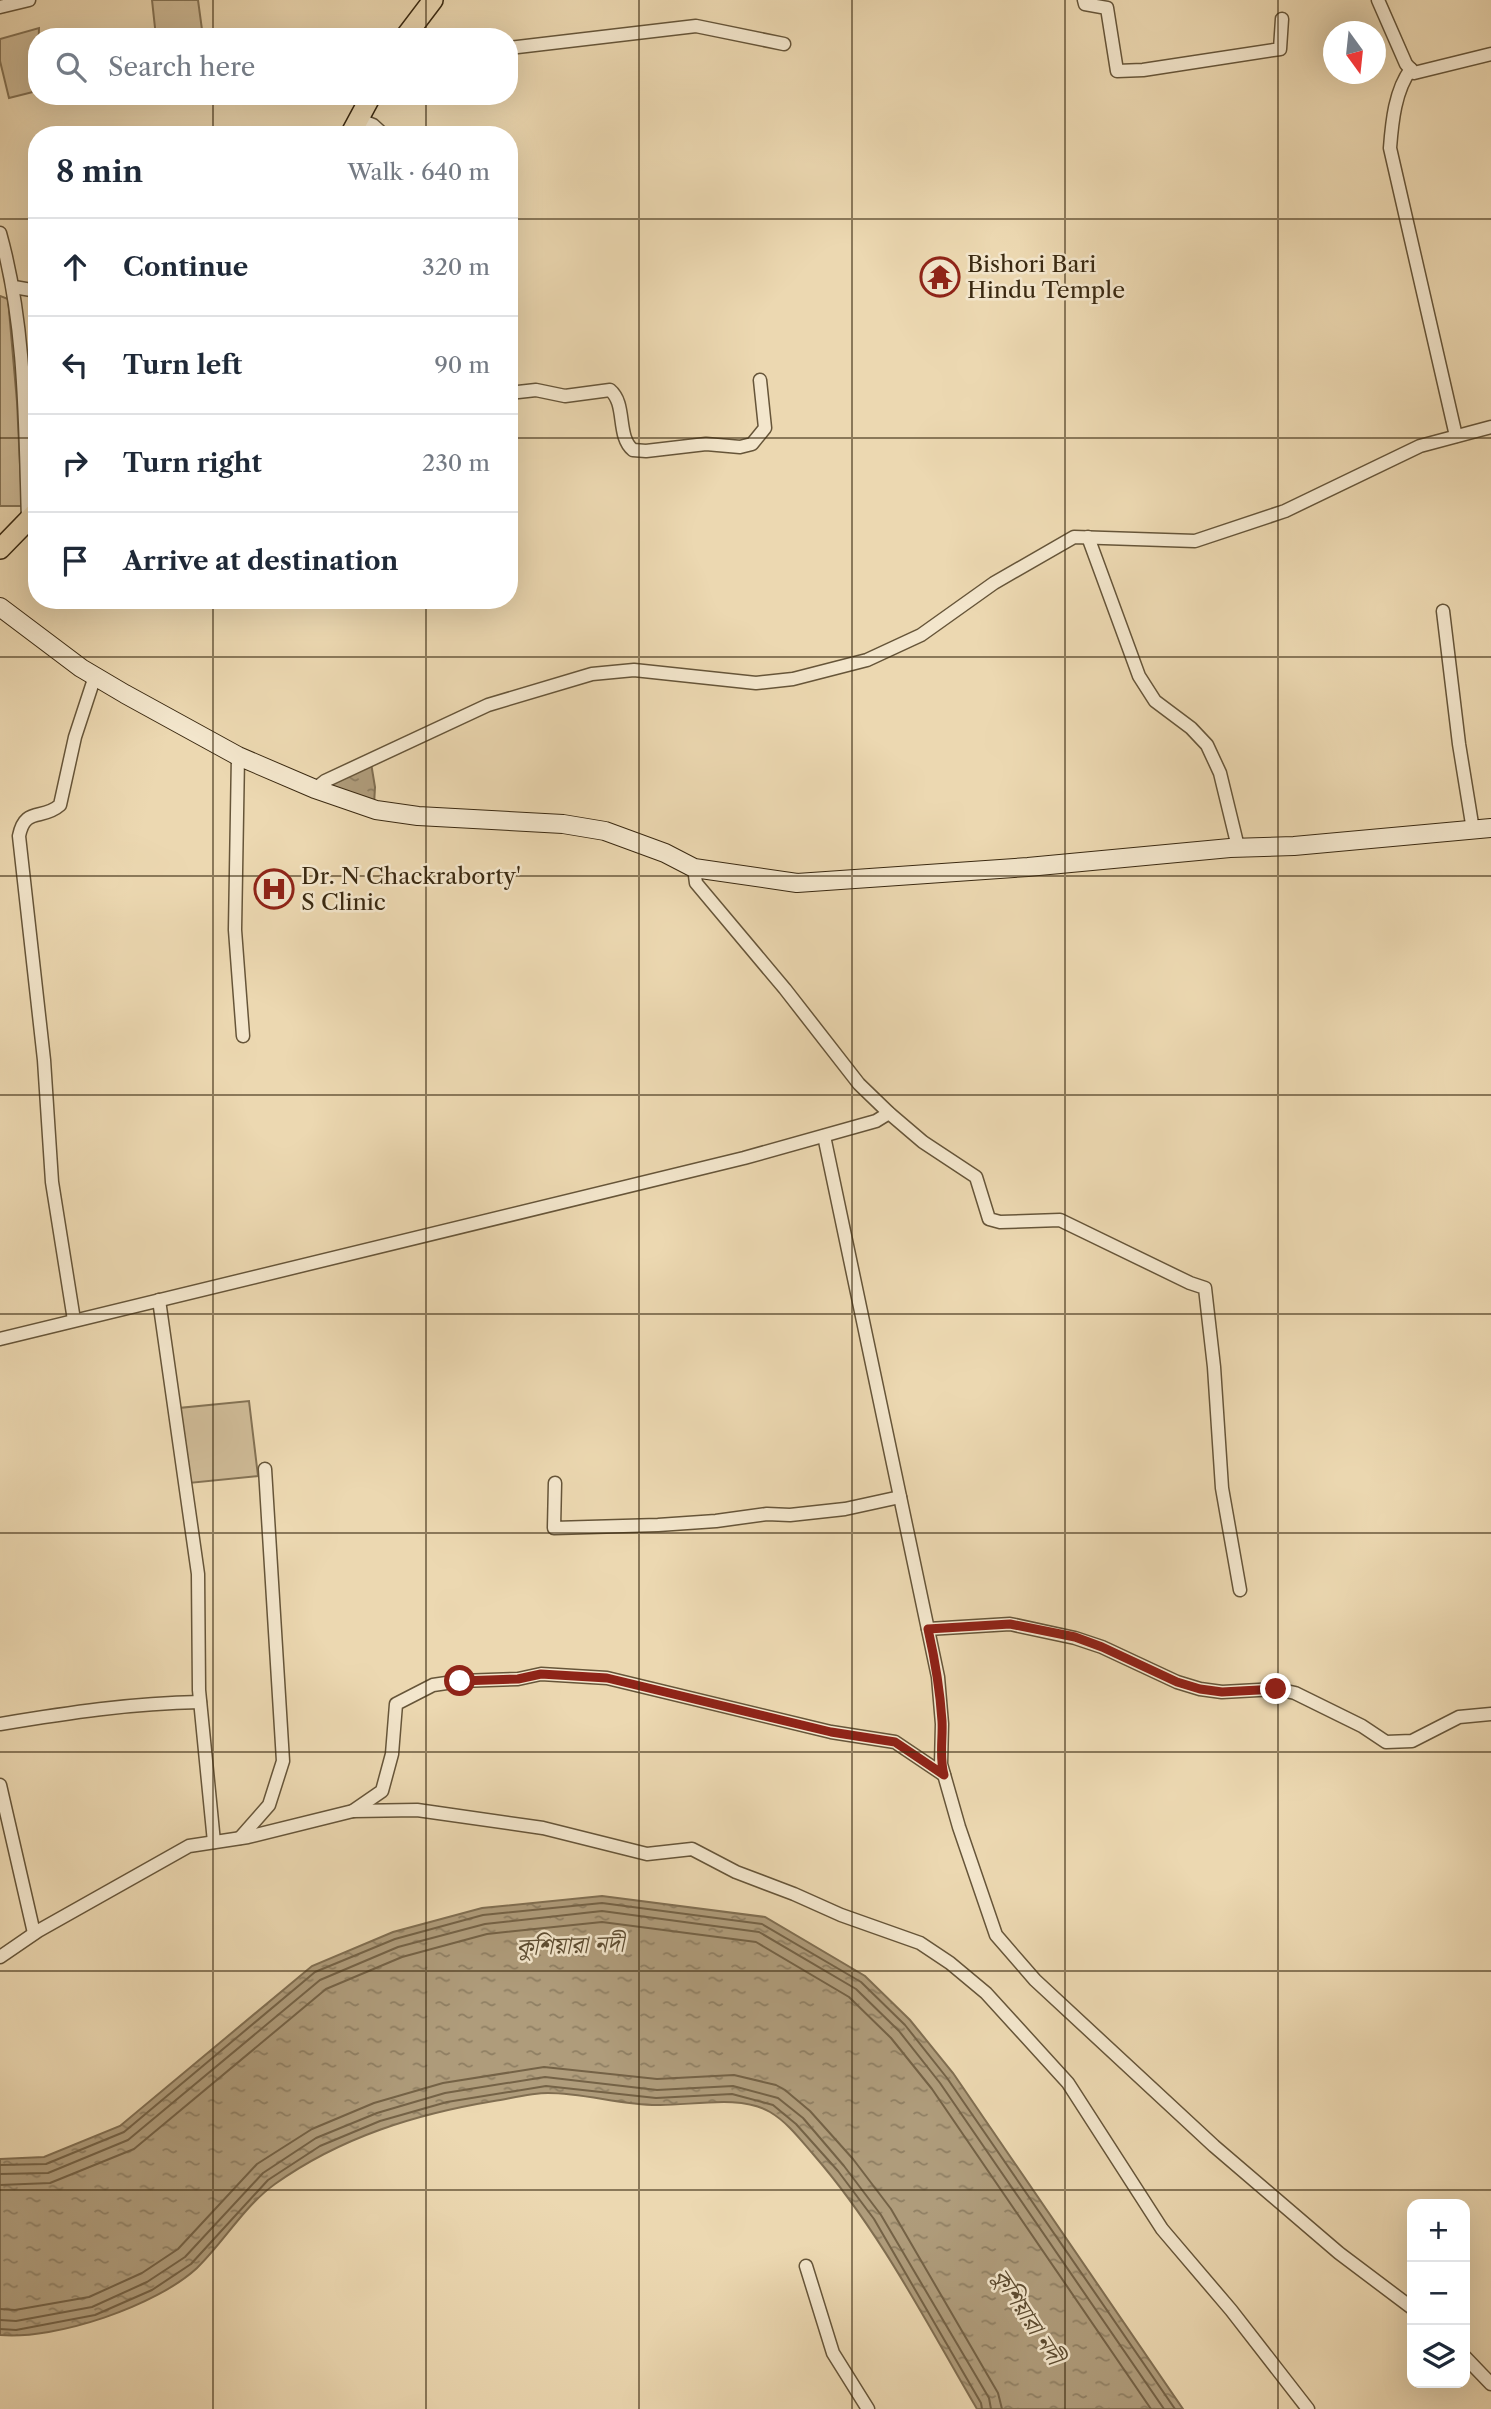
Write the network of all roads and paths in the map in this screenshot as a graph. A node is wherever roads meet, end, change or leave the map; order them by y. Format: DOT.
graph roads {
  1 [pos="29,0"];
  2 [pos="433,0"];
  3 [pos="1084,0"];
  4 [pos="1378,0"];
  5 [pos="0,7"];
  6 [pos="1282,19"];
  7 [pos="412,28"];
  8 [pos="784,44"];
  9 [pos="518,47"];
  10 [pos="1491,54"];
  11 [pos="1411,69"];
  12 [pos="366,105"];
  13 [pos="355,126"];
  14 [pos="0,233"];
  15 [pos="13,287"];
  16 [pos="28,289"];
  17 [pos="760,380"];
  18 [pos="518,392"];
  19 [pos="1491,427"];
  20 [pos="1457,436"];
  21 [pos="28,444"];
  22 [pos="28,521"];
  23 [pos="1088,537"];
  24 [pos="0,549"];
  25 [pos="0,607"];
  26 [pos="1443,611"];
  27 [pos="94,676"];
  28 [pos="238,756"];
  29 [pos="315,789"];
  30 [pos="1482,829"];
  31 [pos="1238,847"];
  32 [pos="694,868"];
  33 [pos="243,1036"];
  34 [pos="889,1113"];
  35 [pos="824,1136"];
  36 [pos="159,1300"];
  37 [pos="74,1320"];
  38 [pos="0,1339"];
  39 [pos="265,1469"];
  40 [pos="555,1483"];
  41 [pos="900,1497"];
  42 [pos="1240,1590"];
  43 [pos="928,1629"];
  44 [pos="200,1702"];
  45 [pos="1491,1714"];
  46 [pos="0,1724"];
  47 [pos="944,1775"];
  48 [pos="0,1785"];
  49 [pos="353,1811"];
  50 [pos="240,1838"];
  51 [pos="214,1842"];
  52 [pos="34,1933"];
  53 [pos="0,1957"];
  54 [pos="806,2266"];
  55 [pos="1407,2304"];
  56 [pos="1470,2362"];
  57 [pos="1491,2384"];
  58 [pos="868,2409"];
  59 [pos="1308,2409"];
  1 -- 5 [label="street"];
  2 -- 7 [label="highway"];
  3 -- 6 [label="street"];
  4 -- 11 [label="street"];
  8 -- 9 [label="street"];
  10 -- 11 [label="street"];
  11 -- 20 [label="street"];
  12 -- 13 [label="highway"];
  14 -- 15 [label="street"];
  15 -- 16 [label="street"];
  15 -- 21 [label="street"];
  17 -- 18 [label="street"];
  19 -- 20 [label="street"];
  20 -- 23 [label="street"];
  22 -- 24 [label="highway"];
  23 -- 29 [label="street"];
  23 -- 31 [label="street"];
  25 -- 27 [label="main road"];
  26 -- 30 [label="street"];
  27 -- 28 [label="main road"];
  27 -- 37 [label="street"];
  28 -- 29 [label="main road"];
  28 -- 33 [label="street"];
  29 -- 32 [label="main road"];
  30 -- 31 [label="main road"];
  31 -- 32 [label="main road"];
  32 -- 34 [label="street"];
  34 -- 35 [label="street"];
  34 -- 42 [label="street"];
  35 -- 36 [label="street"];
  35 -- 41 [label="street"];
  36 -- 37 [label="street"];
  36 -- 44 [label="street"];
  37 -- 38 [label="street"];
  39 -- 50 [label="street"];
  40 -- 41 [label="street"];
  41 -- 43 [label="street"];
  43 -- 45 [label="street"];
  43 -- 47 [label="street"];
  44 -- 46 [label="street"];
  44 -- 51 [label="street"];
  47 -- 49 [label="street"];
  47 -- 55 [label="street"];
  48 -- 52 [label="street"];
  49 -- 50 [label="street"];
  49 -- 59 [label="street"];
  50 -- 51 [label="street"];
  51 -- 52 [label="street"];
  52 -- 53 [label="street"];
  54 -- 58 [label="street"];
  56 -- 57 [label="street"];
}
